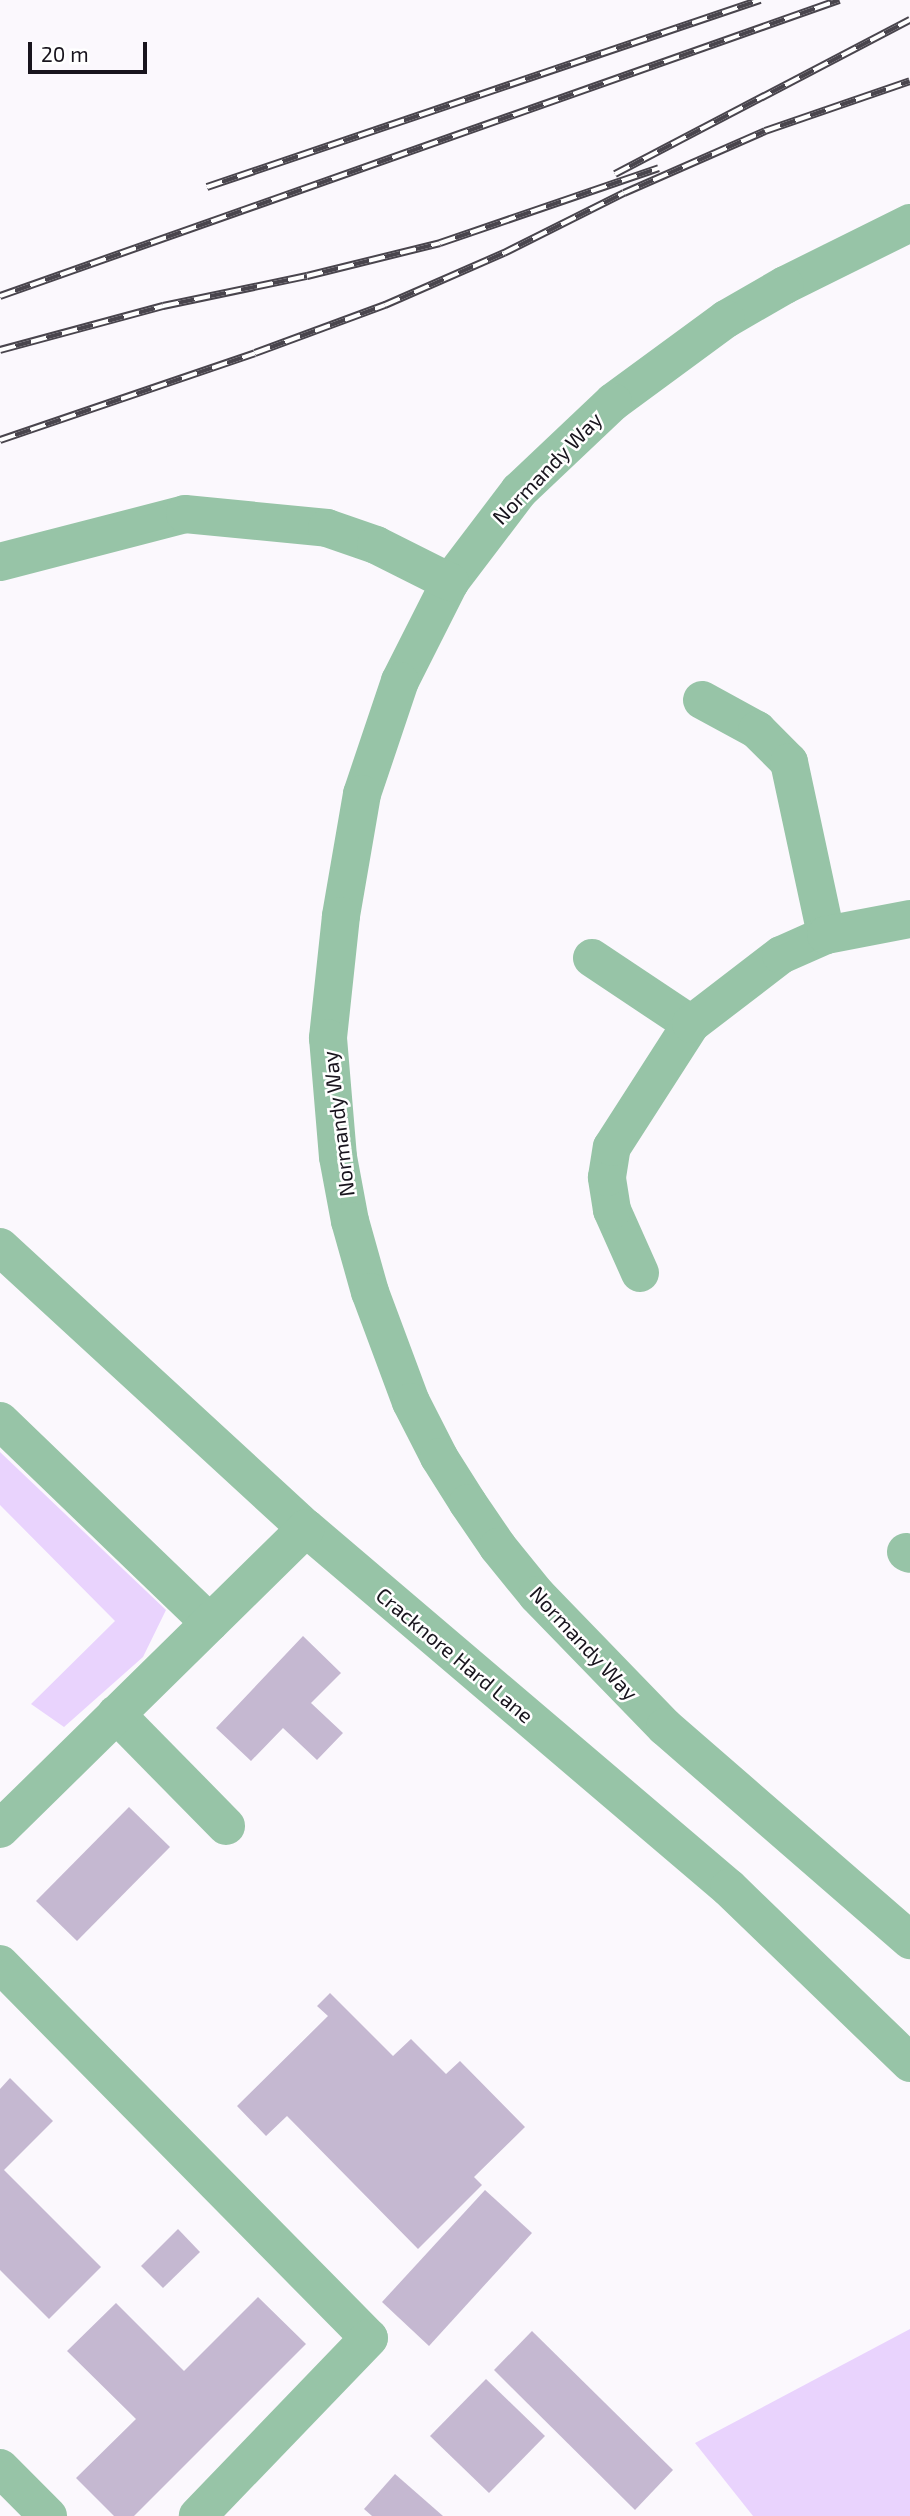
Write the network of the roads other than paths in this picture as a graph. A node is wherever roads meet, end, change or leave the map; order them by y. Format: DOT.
graph roads {
  1 [pos="910,223"];
  2 [pos="0,562"];
  3 [pos="450,582"];
  4 [pos="702,700"];
  5 [pos="910,919"];
  6 [pos="826,935"];
  7 [pos="592,958"];
  8 [pos="691,1024"];
  9 [pos="0,1247"];
  10 [pos="640,1273"];
  11 [pos="0,1421"];
  12 [pos="306,1528"];
  13 [pos="210,1623"];
  14 [pos="116,1714"];
  15 [pos="226,1826"];
  16 [pos="0,1829"];
  17 [pos="910,1940"];
  18 [pos="0,1964"];
  19 [pos="910,2063"];
  20 [pos="0,2468"];
  21 [pos="48,2516"];
  22 [pos="198,2516"];
  1 -- 3 [label="street, Normandy Way"];
  2 -- 3 [label="street"];
  3 -- 17 [label="street, Normandy Way"];
  4 -- 6 [label="street"];
  5 -- 6 [label="street"];
  6 -- 8 [label="street"];
  7 -- 8 [label="street"];
  8 -- 10 [label="street"];
  9 -- 12 [label="street, Cracknore Hard Lane"];
  11 -- 13 [label="street"];
  12 -- 13 [label="street"];
  12 -- 19 [label="street, Cracknore Hard Lane"];
  13 -- 14 [label="street"];
  14 -- 15 [label="street"];
  14 -- 16 [label="street"];
  18 -- 22 [label="street"];
  20 -- 21 [label="street"];
}
